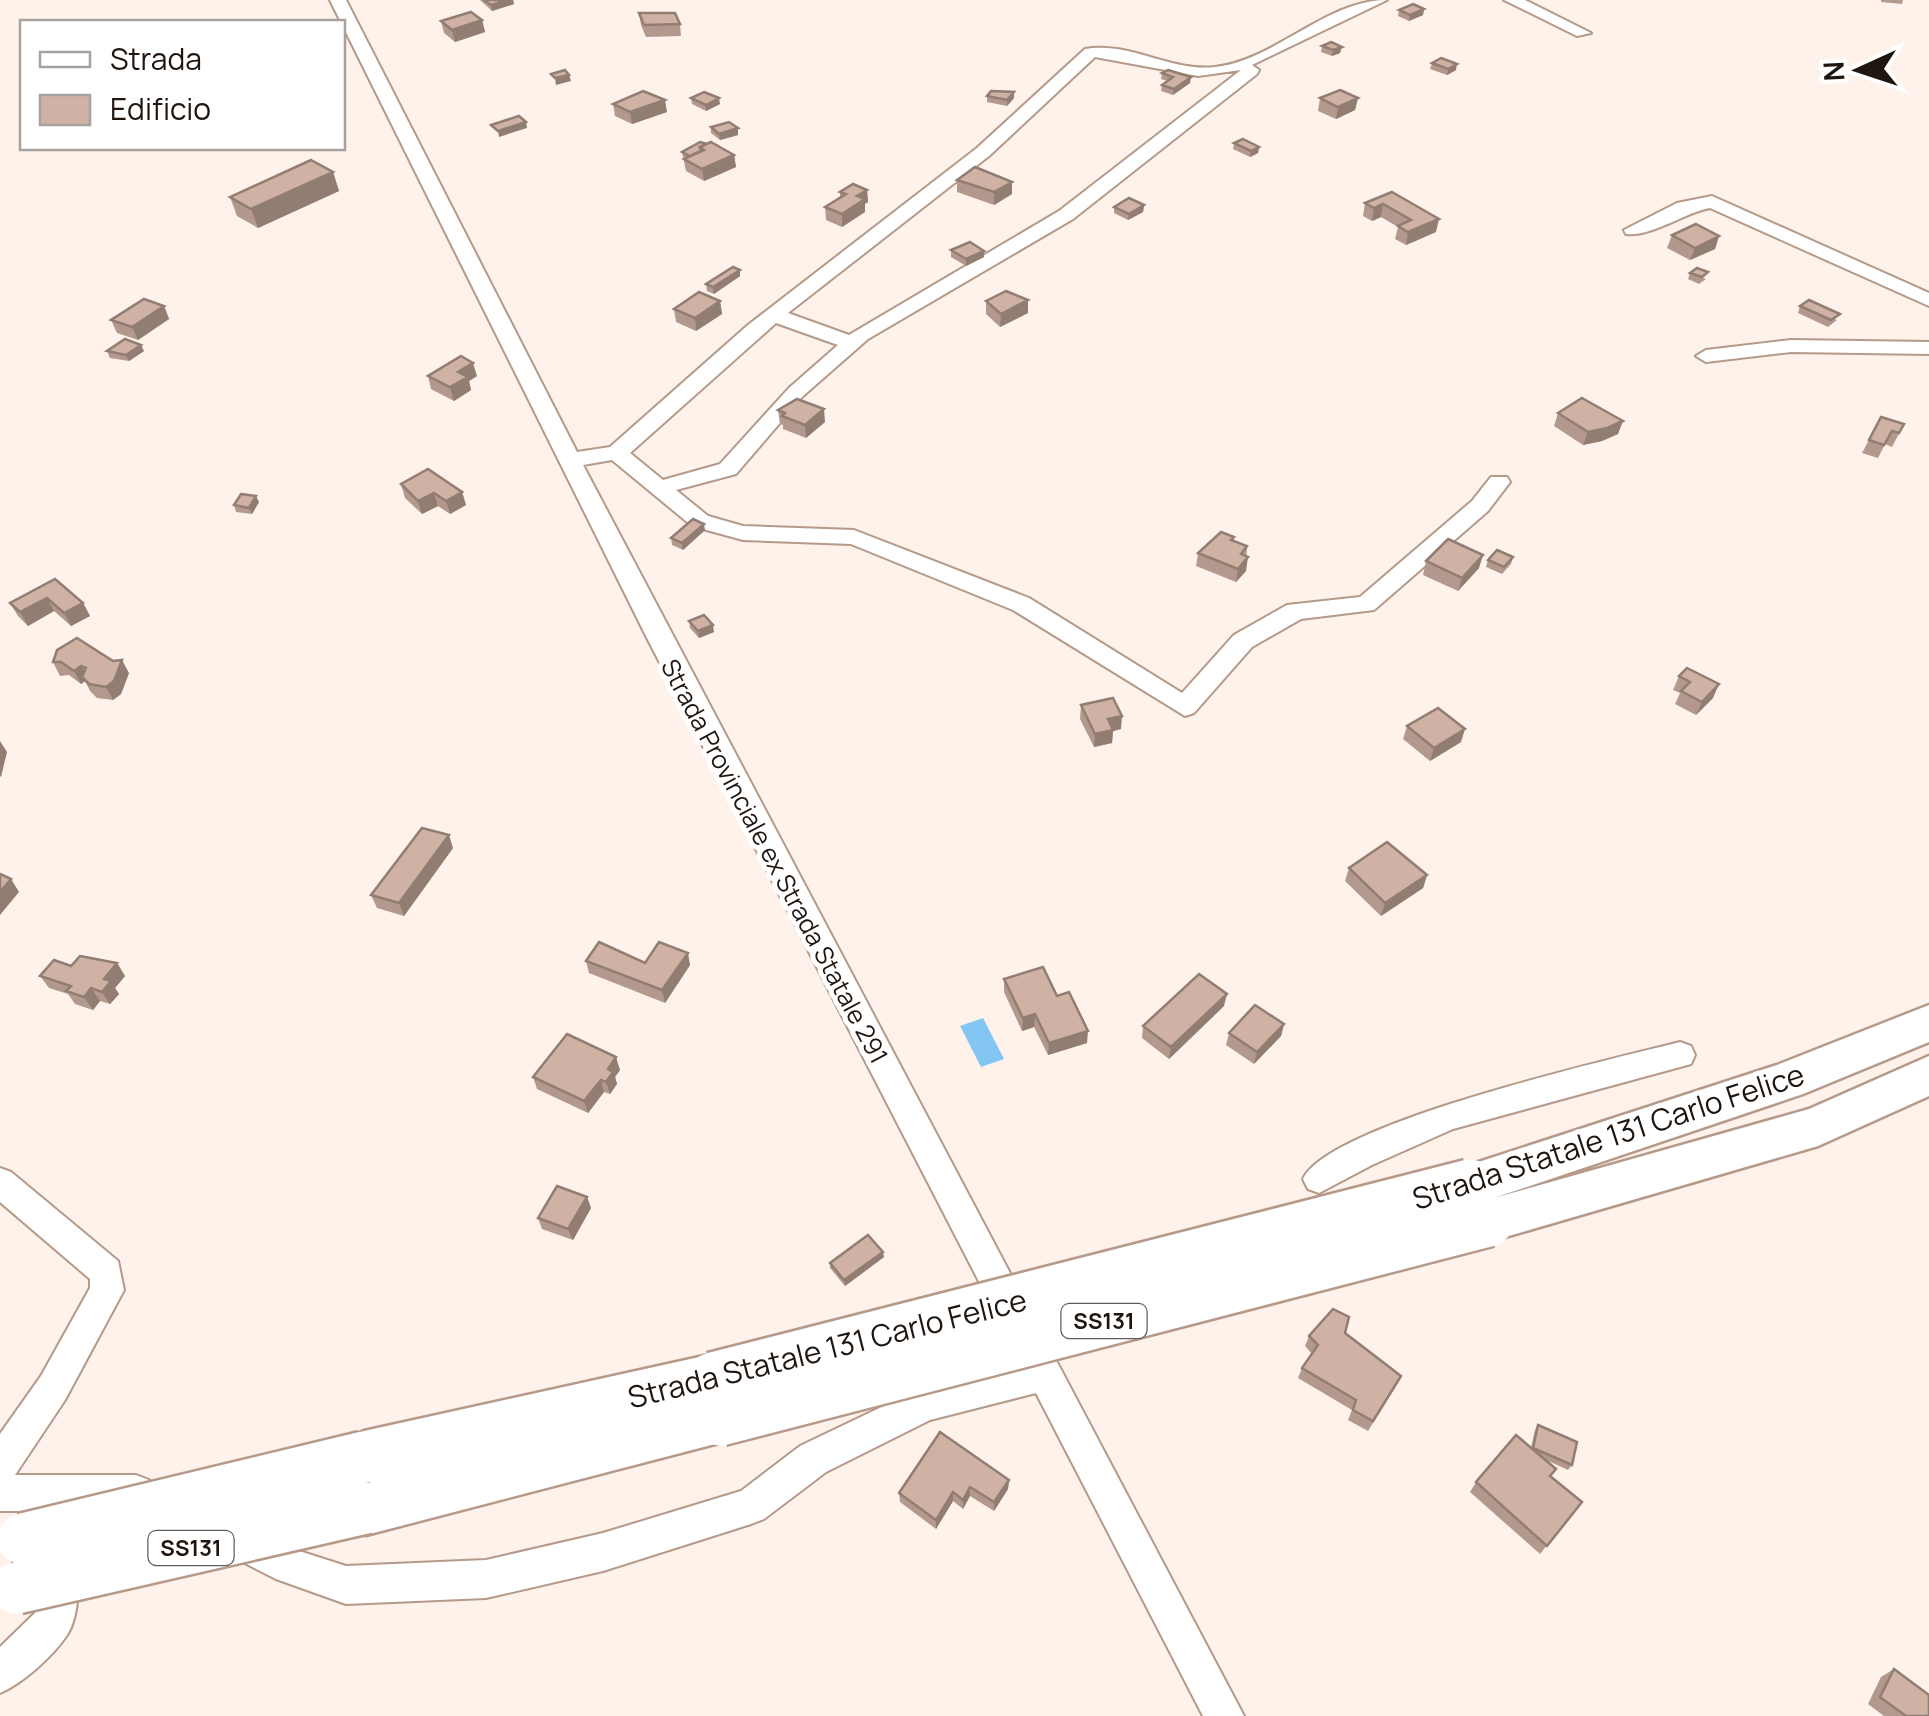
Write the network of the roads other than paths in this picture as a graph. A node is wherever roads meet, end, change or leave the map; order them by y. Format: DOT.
graph roads {
  1 [pos="338,0"];
  2 [pos="1379,0"];
  3 [pos="1400,0"];
  4 [pos="1512,0"];
  5 [pos="1583,33"];
  6 [pos="1634,230"];
  7 [pos="1929,300"];
  8 [pos="773,315"];
  9 [pos="852,343"];
  10 [pos="1929,348"];
  11 [pos="1706,356"];
  12 [pos="616,453"];
  13 [pos="570,460"];
  14 [pos="1499,482"];
  15 [pos="659,488"];
  16 [pos="1929,1023"];
  17 [pos="1680,1056"];
  18 [pos="1929,1075"];
  19 [pos="1319,1179"];
  20 [pos="0,1182"];
  21 [pos="1479,1203"];
  22 [pos="1045,1374"];
  23 [pos="0,1465"];
  24 [pos="71,1494"];
  25 [pos="8,1551"];
  26 [pos="0,1674"];
  27 [pos="1224,1716"];
  1 -- 13 [label="street, Strada Provinciale ex Strada Statale 291"];
  2 -- 8 [label="street"];
  3 -- 9 [label="street"];
  4 -- 5 [label="street"];
  6 -- 7 [label="street"];
  8 -- 9 [label="street"];
  8 -- 12 [label="street"];
  9 -- 15 [label="street"];
  10 -- 11 [label="street"];
  12 -- 13 [label="street"];
  12 -- 15 [label="street"];
  13 -- 22 [label="street, Strada Provinciale ex Strada Statale 291"];
  14 -- 15 [label="street"];
  16 -- 21 [label="highway, Strada Statale 131 Carlo Felice / SS131"];
  17 -- 19 [label="street"];
  18 -- 21 [label="highway, Strada Statale 131 Carlo Felice / SS131"];
  20 -- 23 [label="street"];
  21 -- 25 [label="highway, Strada Statale 131 Carlo Felice / SS131, bridge"];
  22 -- 24 [label="street"];
  22 -- 27 [label="street, Strada Provinciale ex Strada Statale 291"];
  24 -- 25 [label="street"];
  24 -- 26 [label="street"];
}
